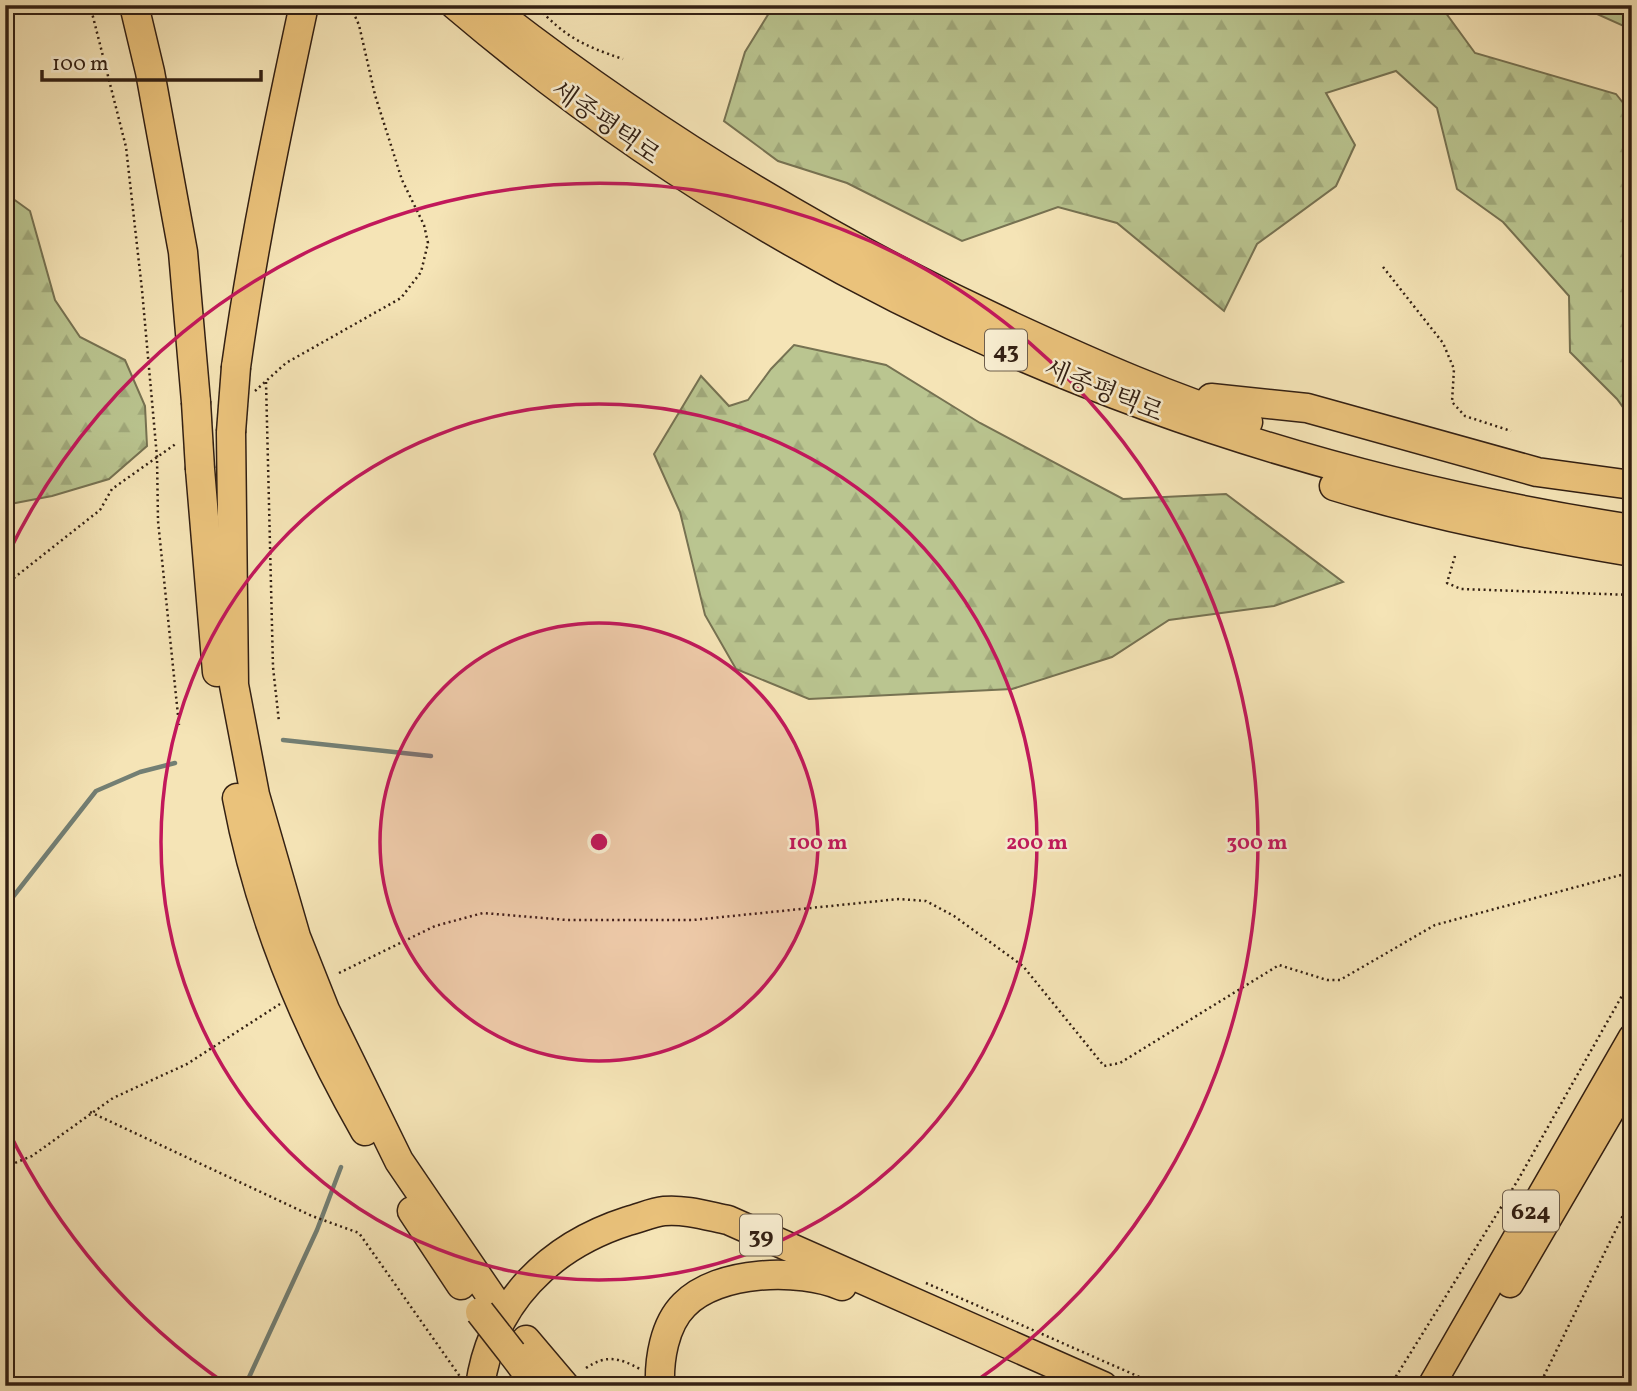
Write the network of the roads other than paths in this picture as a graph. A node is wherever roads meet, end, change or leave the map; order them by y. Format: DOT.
graph roads {
  1 [pos="134,5"];
  2 [pos="304,5"];
  3 [pos="455,5"];
  4 [pos="487,5"];
  5 [pos="1167,393"];
  6 [pos="1108,394"];
  7 [pos="1632,485"];
  8 [pos="1632,510"];
  9 [pos="1632,529"];
  10 [pos="1632,552"];
  11 [pos="1632,1037"];
  12 [pos="1632,1075"];
  13 [pos="487,1307"];
  14 [pos="519,1346"];
  15 [pos="651,1378"];
  16 [pos="480,1386"];
  17 [pos="537,1386"];
  18 [pos="565,1386"];
  19 [pos="1068,1386"];
  20 [pos="1102,1386"];
  21 [pos="1431,1386"];
  22 [pos="1451,1386"];
  1 -- 13 [label="highway, bridge"];
  2 -- 13 [label="highway, bridge"];
  3 -- 6 [label="highway, 세종평택로 / 43"];
  4 -- 5 [label="highway, 세종평택로 / 43"];
  5 -- 7 [label="highway"];
  5 -- 8 [label="highway, 세종평택로 / 43"];
  6 -- 9 [label="highway, 세종평택로 / 43"];
  6 -- 10 [label="highway"];
  11 -- 21 [label="main road, 624"];
  12 -- 22 [label="main road, 624"];
  13 -- 14 [label="highway"];
  14 -- 17 [label="highway"];
  14 -- 18 [label="highway"];
  15 -- 19 [label="highway, 39"];
  16 -- 20 [label="highway, 39"];
}
